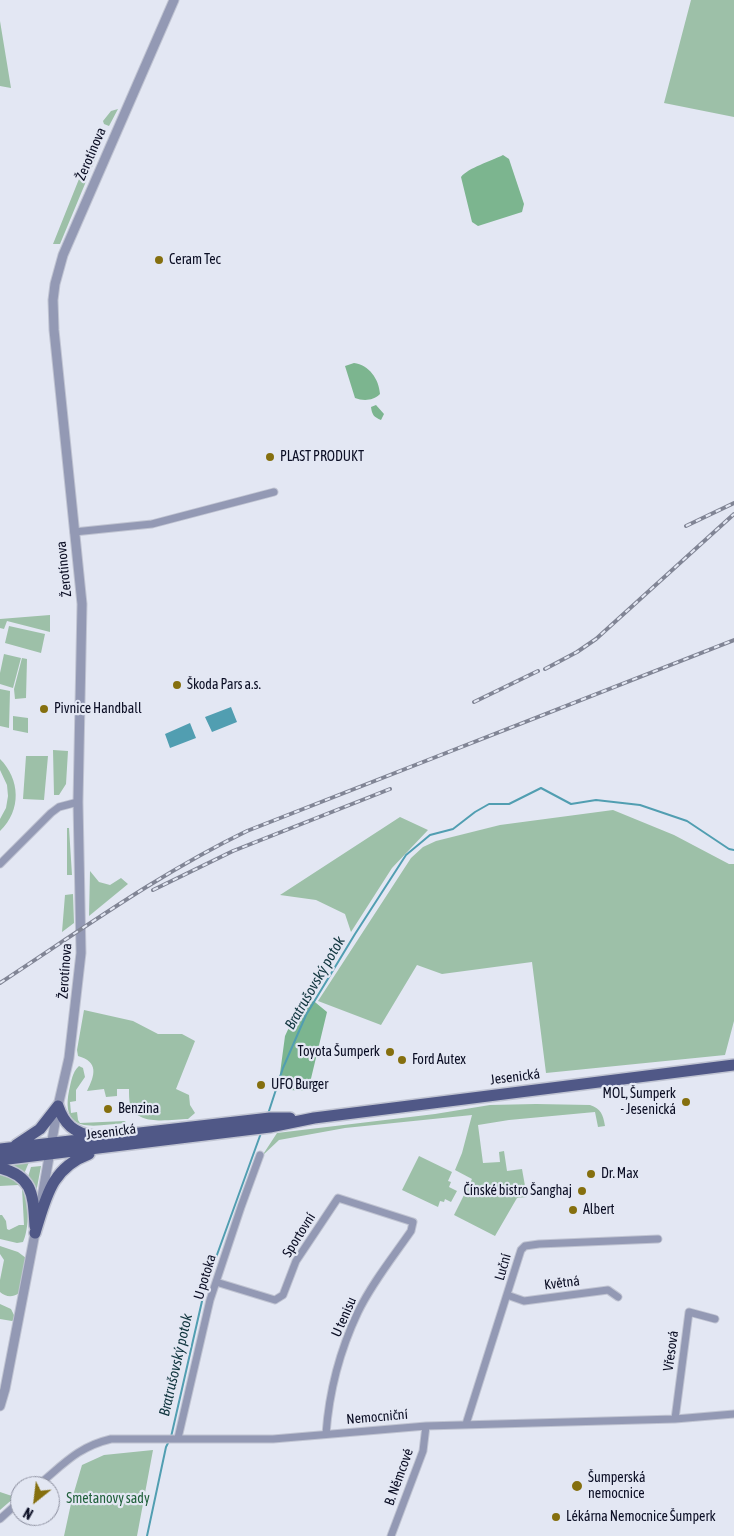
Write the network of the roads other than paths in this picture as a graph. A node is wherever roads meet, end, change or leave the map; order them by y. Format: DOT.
graph roads {
  1 [pos="174,0"];
  2 [pos="274,492"];
  3 [pos="74,532"];
  4 [pos="78,802"];
  5 [pos="0,864"];
  6 [pos="734,1064"];
  7 [pos="58,1106"];
  8 [pos="105,1143"];
  9 [pos="5,1149"];
  10 [pos="50,1149"];
  11 [pos="260,1155"];
  12 [pos="0,1160"];
  13 [pos="0,1168"];
  14 [pos="414,1222"];
  15 [pos="35,1233"];
  16 [pos="658,1239"];
  17 [pos="216,1282"];
  18 [pos="507,1295"];
  19 [pos="618,1297"];
  20 [pos="715,1319"];
  21 [pos="0,1406"];
  22 [pos="734,1414"];
  23 [pos="675,1419"];
  24 [pos="466,1424"];
  25 [pos="426,1426"];
  26 [pos="326,1434"];
  27 [pos="173,1438"];
  28 [pos="49,1476"];
  29 [pos="10,1510"];
  30 [pos="0,1519"];
  31 [pos="391,1536"];
  1 -- 3 [label="street, Žerotínova"];
  2 -- 3 [label="street, Žerotínova"];
  3 -- 4 [label="street, Žerotínova"];
  4 -- 5 [label="street"];
  4 -- 7 [label="street, Žerotínova"];
  6 -- 8 [label="main road, Jesenická"];
  7 -- 8 [label="main road"];
  7 -- 9 [label="main road"];
  7 -- 10 [label="street, Žerotínova"];
  8 -- 10 [label="main road, Jesenická"];
  8 -- 15 [label="main road"];
  9 -- 10 [label="main road, Jesenická"];
  10 -- 12 [label="main road, Jesenická"];
  10 -- 15 [label="street, Žerotínova"];
  11 -- 17 [label="street, U potoka"];
  13 -- 15 [label="main road"];
  14 -- 17 [label="street, Sportovní"];
  14 -- 26 [label="street, U tenisu"];
  15 -- 21 [label="street, Žerotínova"];
  16 -- 18 [label="street, Luční"];
  17 -- 27 [label="street, U potoka"];
  18 -- 19 [label="street, Květná"];
  18 -- 24 [label="street, Luční"];
  20 -- 23 [label="street, Vřesová"];
  22 -- 23 [label="street, Nemocniční"];
  23 -- 24 [label="street, Nemocniční"];
  24 -- 25 [label="street, Nemocniční"];
  25 -- 26 [label="street, Nemocniční"];
  25 -- 31 [label="street, B. Němcové"];
  26 -- 27 [label="street, Nemocniční"];
  27 -- 28 [label="street, Nemocniční"];
  29 -- 30 [label="street"];
}
